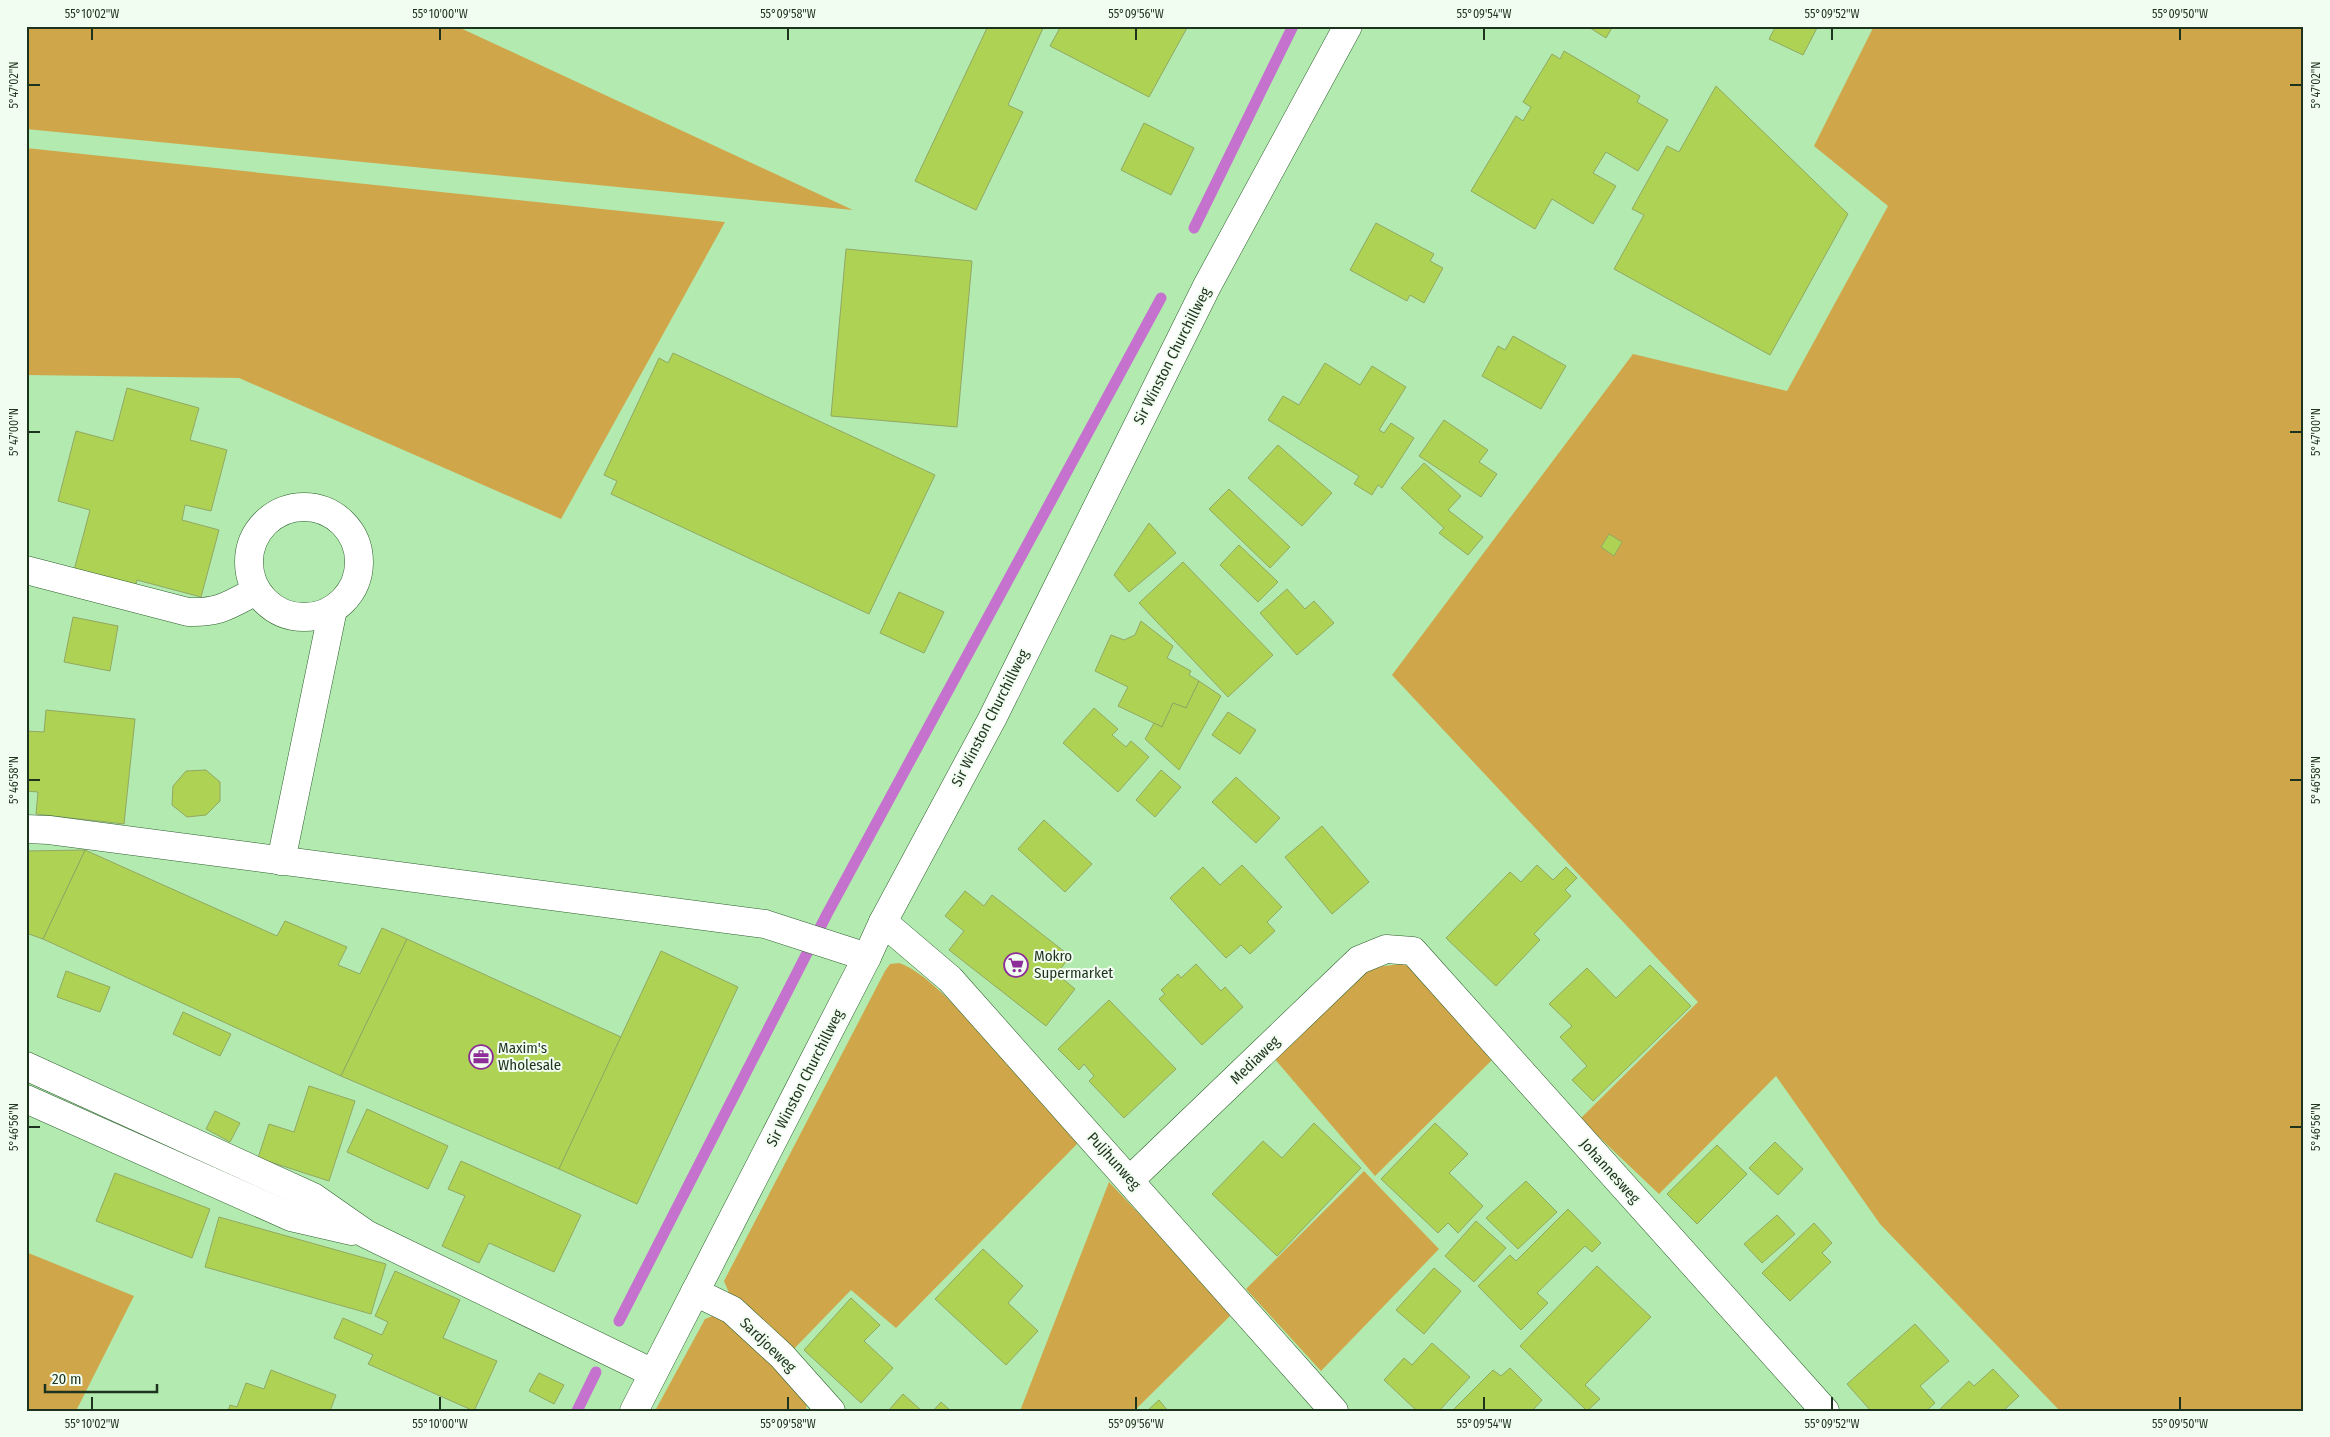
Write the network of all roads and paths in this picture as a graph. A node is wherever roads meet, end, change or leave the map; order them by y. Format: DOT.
graph roads {
  1 [pos="1348,26"];
  2 [pos="26,570"];
  3 [pos="256,591"];
  4 [pos="333,609"];
  5 [pos="26,828"];
  6 [pos="281,861"];
  7 [pos="883,922"];
  8 [pos="1386,949"];
  9 [pos="868,957"];
  10 [pos="26,1066"];
  11 [pos="26,1099"];
  12 [pos="1131,1180"];
  13 [pos="366,1234"];
  14 [pos="695,1292"];
  15 [pos="653,1373"];
  16 [pos="634,1411"];
  17 [pos="832,1411"];
  18 [pos="1334,1411"];
  19 [pos="1825,1411"];
  1 -- 7 [label="street, Sir Winston Churchillweg"];
  2 -- 3 [label="street"];
  3 -- 4 [label="street"];
  3 -- 4 [label="street"];
  4 -- 6 [label="street"];
  5 -- 6 [label="street"];
  6 -- 9 [label="street"];
  7 -- 9 [label="street, Sir Winston Churchillweg"];
  7 -- 12 [label="street, Puljhunweg"];
  8 -- 12 [label="street, Mediaweg"];
  8 -- 19 [label="street, Johannesweg"];
  9 -- 14 [label="street, Sir Winston Churchillweg"];
  10 -- 13 [label="street"];
  11 -- 13 [label="street"];
  12 -- 18 [label="street, Puljhunweg"];
  13 -- 15 [label="street"];
  14 -- 15 [label="street, Sir Winston Churchillweg"];
  14 -- 17 [label="street, Sardjoeweg"];
  15 -- 16 [label="street, Sir Winston Churchillweg"];
}
